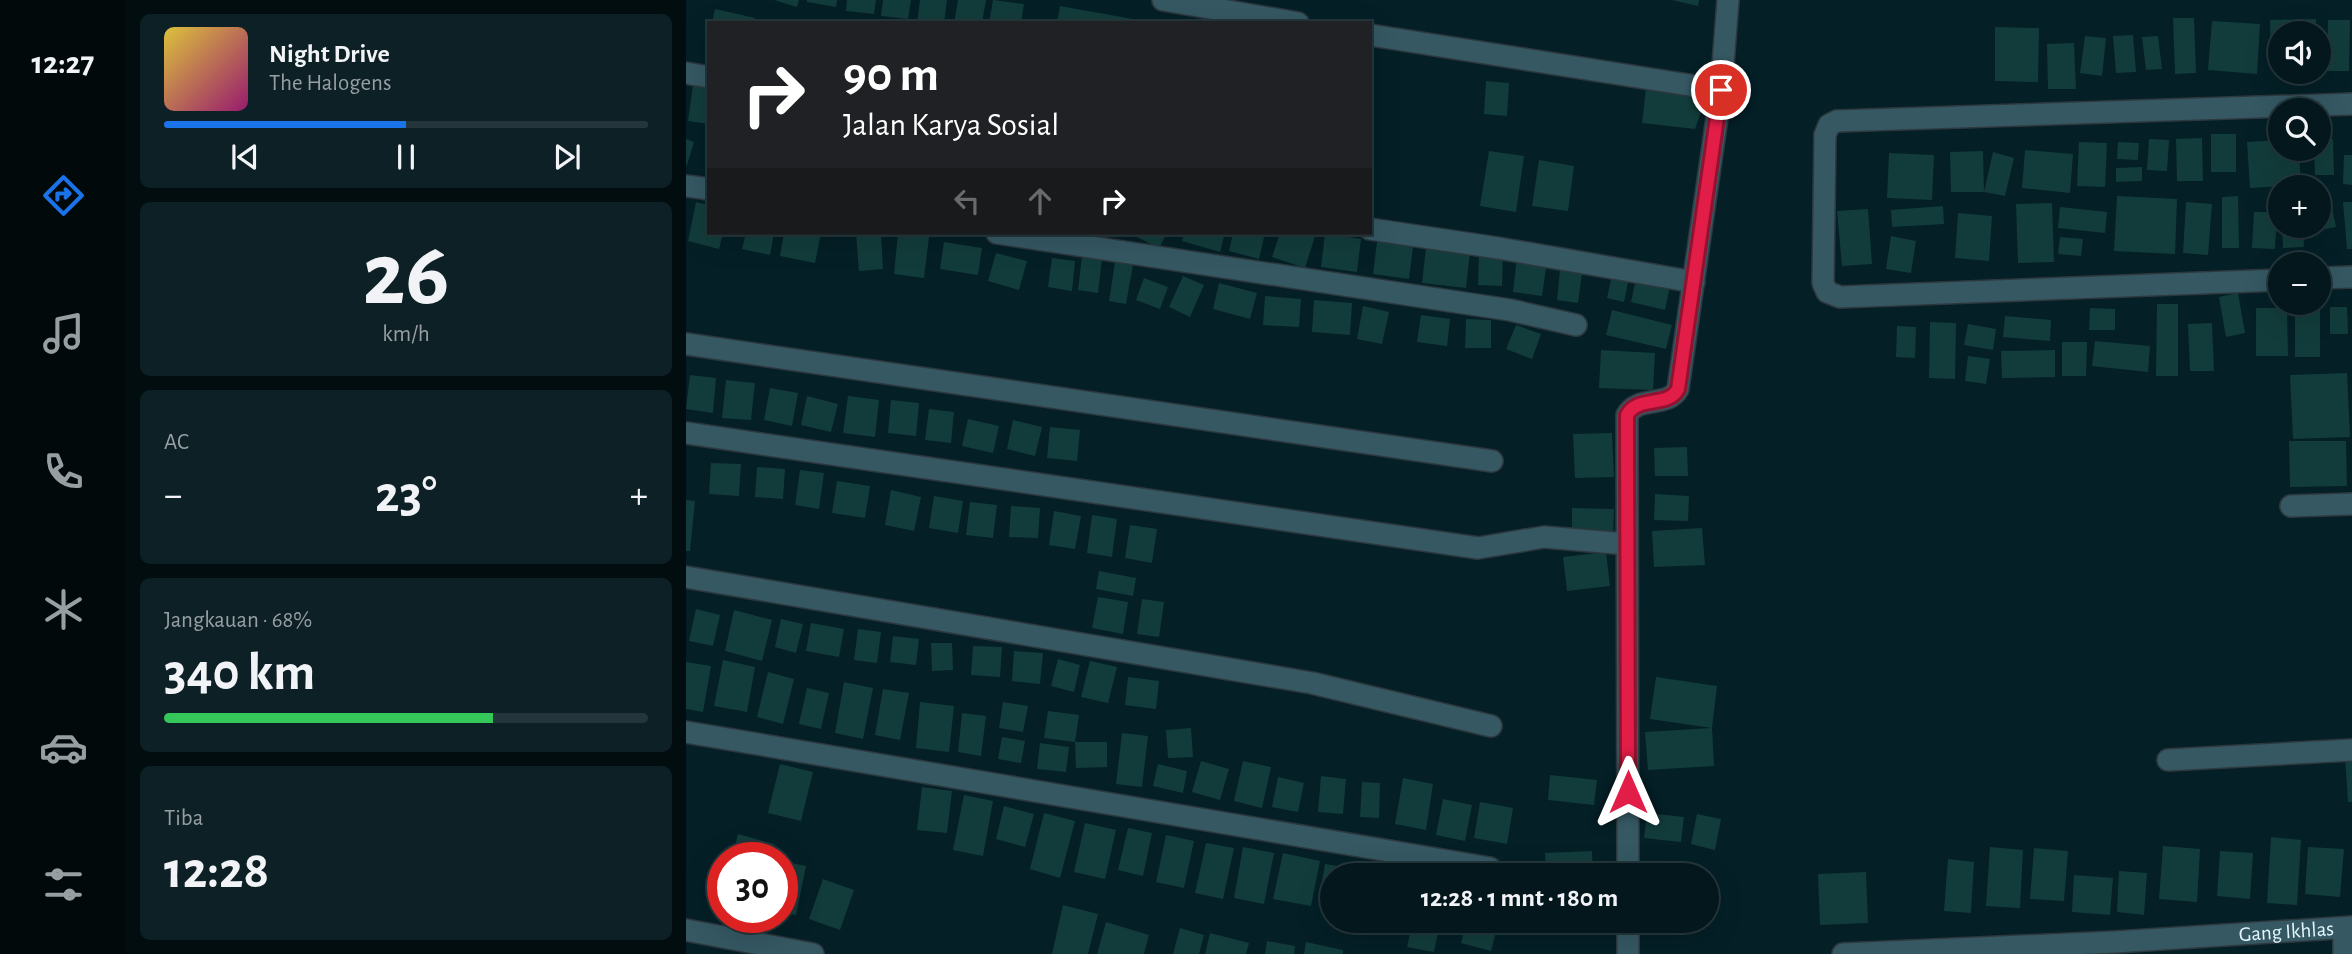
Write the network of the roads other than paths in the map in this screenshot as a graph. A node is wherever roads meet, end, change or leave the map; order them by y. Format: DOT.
graph roads {
  1 [pos="1163,0"];
  2 [pos="1728,0"];
  3 [pos="1286,21"];
  4 [pos="1372,35"];
  5 [pos="686,73"];
  6 [pos="707,77"];
  7 [pos="1721,90"];
  8 [pos="2352,104"];
  9 [pos="686,186"];
  10 [pos="707,189"];
  11 [pos="1372,229"];
  12 [pos="1010,235"];
  13 [pos="2352,277"];
  14 [pos="2331,278"];
  15 [pos="2268,280"];
  16 [pos="1694,282"];
  17 [pos="1576,325"];
  18 [pos="686,344"];
  19 [pos="686,433"];
  20 [pos="1492,461"];
  21 [pos="2352,504"];
  22 [pos="2291,506"];
  23 [pos="1627,544"];
  24 [pos="686,577"];
  25 [pos="1491,726"];
  26 [pos="686,732"];
  27 [pos="2352,750"];
  28 [pos="2168,760"];
  29 [pos="1460,863"];
  30 [pos="1628,863"];
  31 [pos="2348,928"];
  32 [pos="686,930"];
  33 [pos="1628,933"];
  34 [pos="2116,948"];
  35 [pos="1939,951"];
  36 [pos="813,954"];
  37 [pos="1628,954"];
  38 [pos="1843,954"];
  39 [pos="2344,954"];
  1 -- 3 [label="street"];
  2 -- 7 [label="street"];
  4 -- 7 [label="street"];
  5 -- 6 [label="street"];
  7 -- 16 [label="street"];
  8 -- 15 [label="street"];
  9 -- 10 [label="street"];
  11 -- 16 [label="street"];
  12 -- 17 [label="street"];
  13 -- 14 [label="street"];
  16 -- 23 [label="street"];
  18 -- 20 [label="street"];
  19 -- 23 [label="street"];
  21 -- 22 [label="street"];
  23 -- 30 [label="street"];
  24 -- 25 [label="street"];
  26 -- 29 [label="street"];
  27 -- 28 [label="street"];
  31 -- 34 [label="street, Gang Ikhlas"];
  31 -- 39 [label="street"];
  32 -- 36 [label="street"];
  33 -- 37 [label="street"];
  34 -- 35 [label="street, Gang Ikhlas"];
  35 -- 38 [label="street, Gang Ikhlas"];
}
